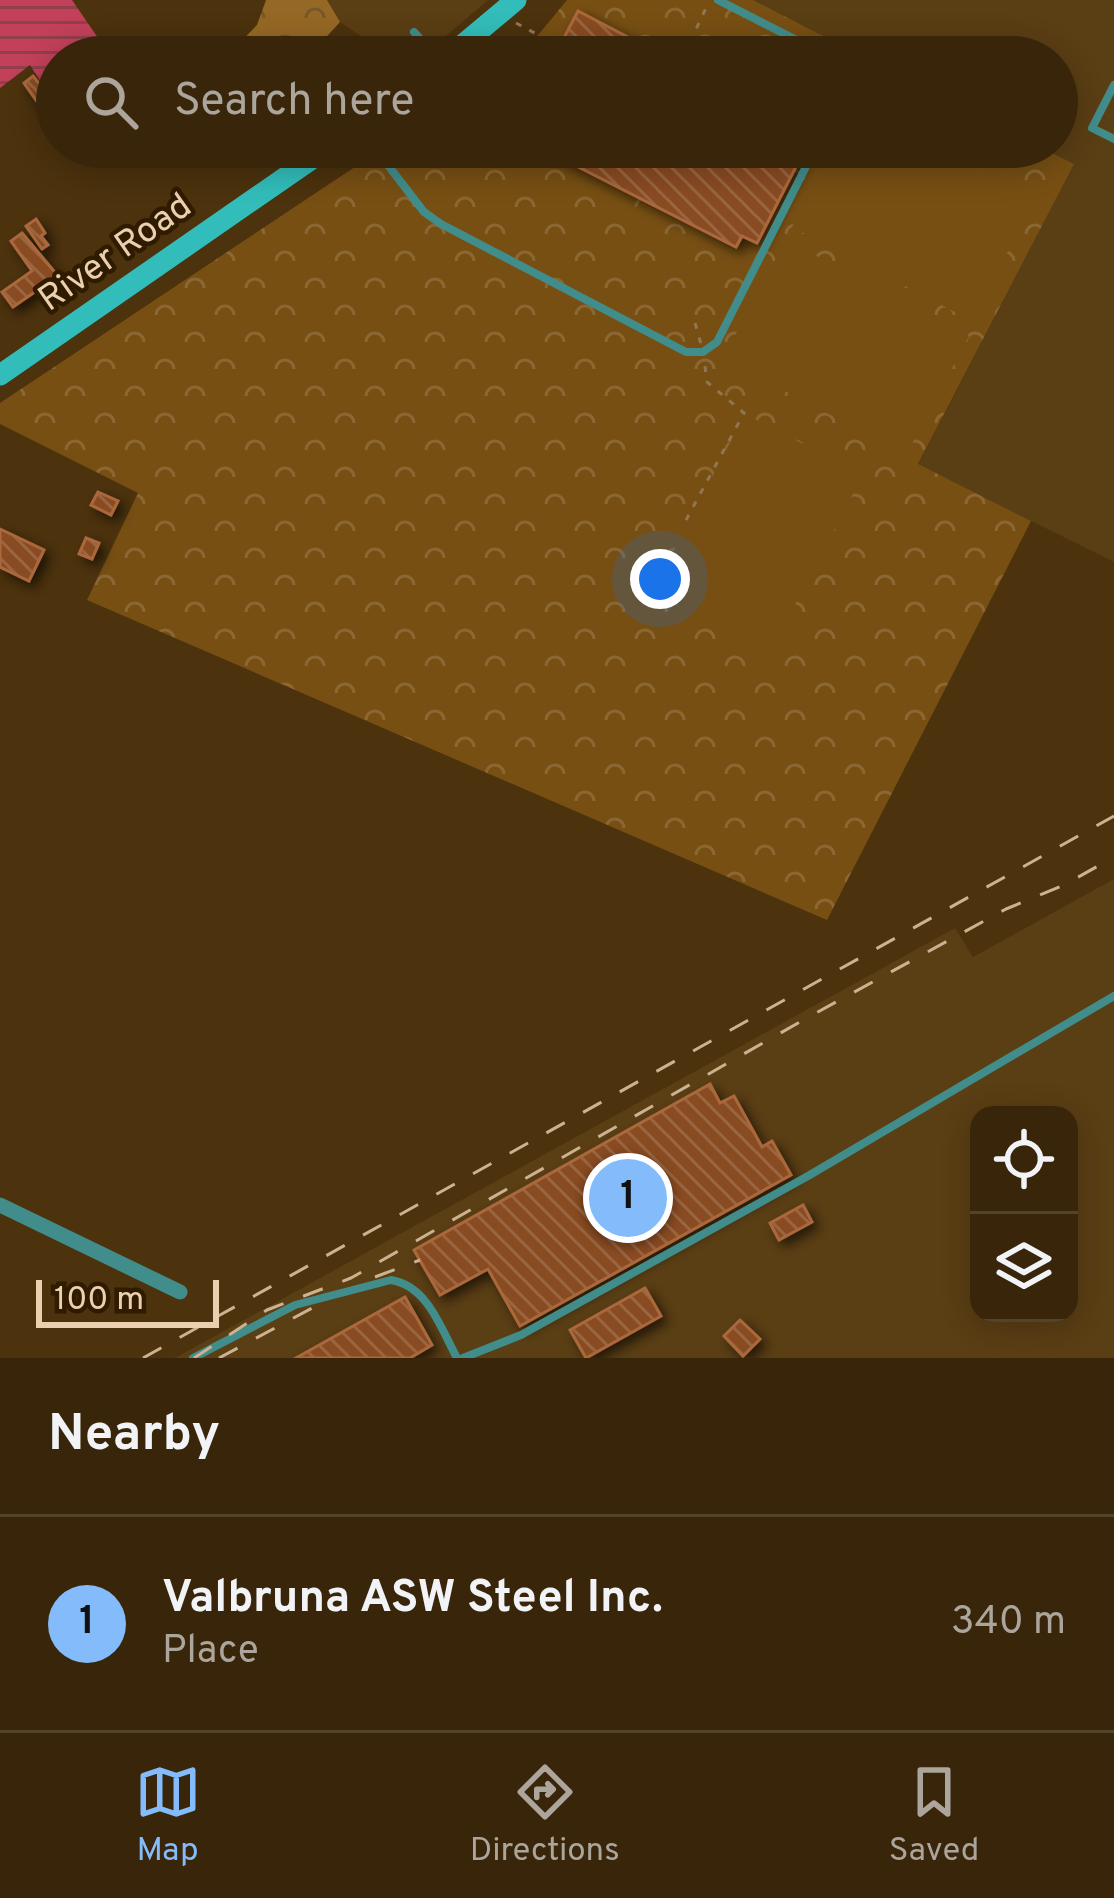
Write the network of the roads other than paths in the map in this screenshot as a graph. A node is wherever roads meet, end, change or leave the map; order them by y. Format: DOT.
graph roads {
  1 [pos="715,0"];
  2 [pos="508,7"];
  3 [pos="414,32"];
  4 [pos="418,36"];
  5 [pos="473,36"];
  6 [pos="788,36"];
  7 [pos="1114,85"];
  8 [pos="1114,139"];
  9 [pos="299,168"];
  10 [pos="390,168"];
  11 [pos="805,168"];
  12 [pos="0,375"];
  13 [pos="1114,996"];
  14 [pos="0,1204"];
  15 [pos="180,1292"];
  16 [pos="194,1358"];
  17 [pos="460,1358"];
  1 -- 6 [label="lane"];
  2 -- 5 [label="street"];
  3 -- 4 [label="lane"];
  7 -- 8 [label="lane"];
  9 -- 12 [label="street, River Road"];
  10 -- 11 [label="lane"];
  13 -- 17 [label="lane"];
  14 -- 15 [label="street"];
  16 -- 17 [label="lane"];
}
